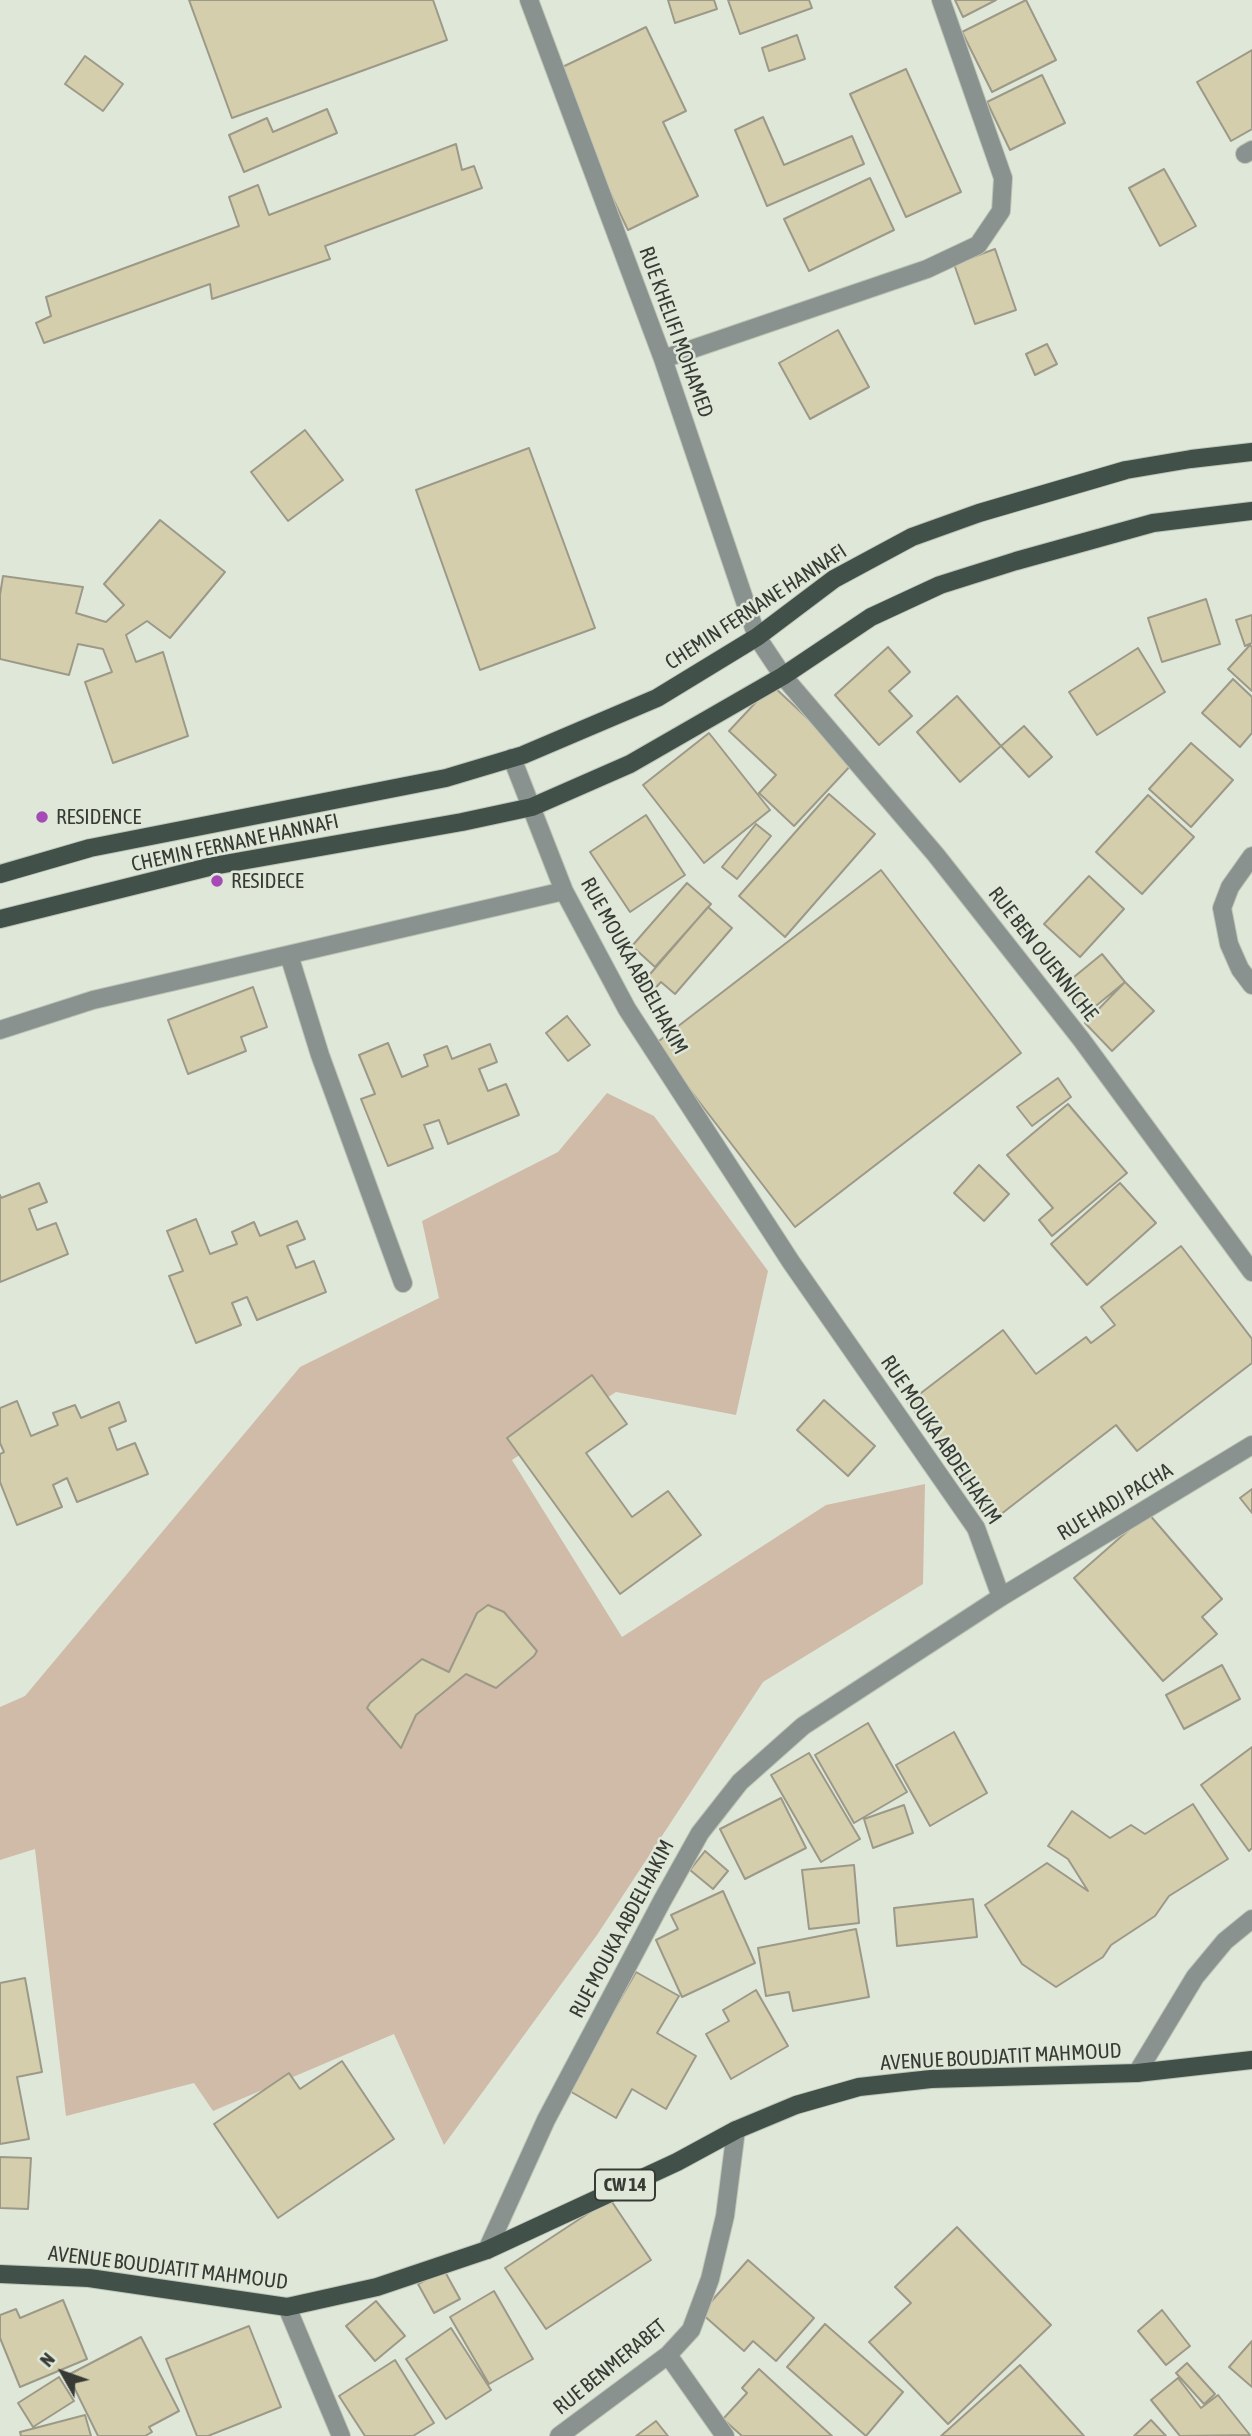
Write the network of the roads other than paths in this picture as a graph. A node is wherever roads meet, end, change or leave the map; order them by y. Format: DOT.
graph roads {
  1 [pos="941,0"];
  2 [pos="536,2"];
  3 [pos="663,359"];
  4 [pos="1252,452"];
  5 [pos="1252,511"];
  6 [pos="757,637"];
  7 [pos="783,676"];
  8 [pos="512,758"];
  9 [pos="532,807"];
  10 [pos="1252,856"];
  11 [pos="0,874"];
  12 [pos="564,891"];
  13 [pos="0,919"];
  14 [pos="289,955"];
  15 [pos="1252,985"];
  16 [pos="0,1030"];
  17 [pos="1252,1272"];
  18 [pos="403,1283"];
  19 [pos="1252,1445"];
  20 [pos="1001,1597"];
  21 [pos="1252,1919"];
  22 [pos="1252,2060"];
  23 [pos="1138,2073"];
  24 [pos="736,2130"];
  25 [pos="487,2250"];
  26 [pos="0,2274"];
  27 [pos="287,2307"];
  28 [pos="668,2355"];
  29 [pos="341,2436"];
  30 [pos="559,2436"];
  31 [pos="725,2436"];
  1 -- 3 [label="street"];
  2 -- 3 [label="street, RUE KHELIFI MOHAMED"];
  3 -- 6 [label="street, RUE KHELIFI MOHAMED"];
  4 -- 6 [label="main road, CHEMIN FERNANE HANNAFI"];
  5 -- 7 [label="main road, CHEMIN FERNANE HANNAFI"];
  6 -- 7 [label="street, RUE KHELIFI MOHAMED"];
  6 -- 8 [label="main road, CHEMIN FERNANE HANNAFI"];
  7 -- 9 [label="main road, CHEMIN FERNANE HANNAFI"];
  7 -- 17 [label="street, RUE BEN OUENNICHE"];
  8 -- 9 [label="street, RUE MOUKA ABDELHAKIM"];
  8 -- 11 [label="main road, CHEMIN FERNANE HANNAFI"];
  9 -- 12 [label="street, RUE MOUKA ABDELHAKIM"];
  9 -- 13 [label="main road, CHEMIN FERNANE HANNAFI"];
  10 -- 15 [label="street"];
  12 -- 14 [label="street"];
  12 -- 20 [label="street, RUE MOUKA ABDELHAKIM"];
  14 -- 16 [label="street"];
  14 -- 18 [label="street"];
  19 -- 20 [label="street, RUE HADJ PACHA"];
  20 -- 25 [label="street, RUE MOUKA ABDELHAKIM"];
  21 -- 23 [label="street"];
  22 -- 23 [label="main road, AVENUE BOUDJATIT MAHMOUD / CW 14"];
  23 -- 24 [label="main road, AVENUE BOUDJATIT MAHMOUD / CW 14"];
  24 -- 25 [label="main road, AVENUE BOUDJATIT MAHMOUD / CW 14"];
  24 -- 28 [label="street, RUE BENMERABET"];
  25 -- 27 [label="main road, AVENUE BOUDJATIT MAHMOUD / CW 14"];
  26 -- 27 [label="main road, AVENUE BOUDJATIT MAHMOUD / CW 14"];
  27 -- 29 [label="street"];
  28 -- 30 [label="street, RUE BENMERABET"];
  28 -- 31 [label="street"];
}
